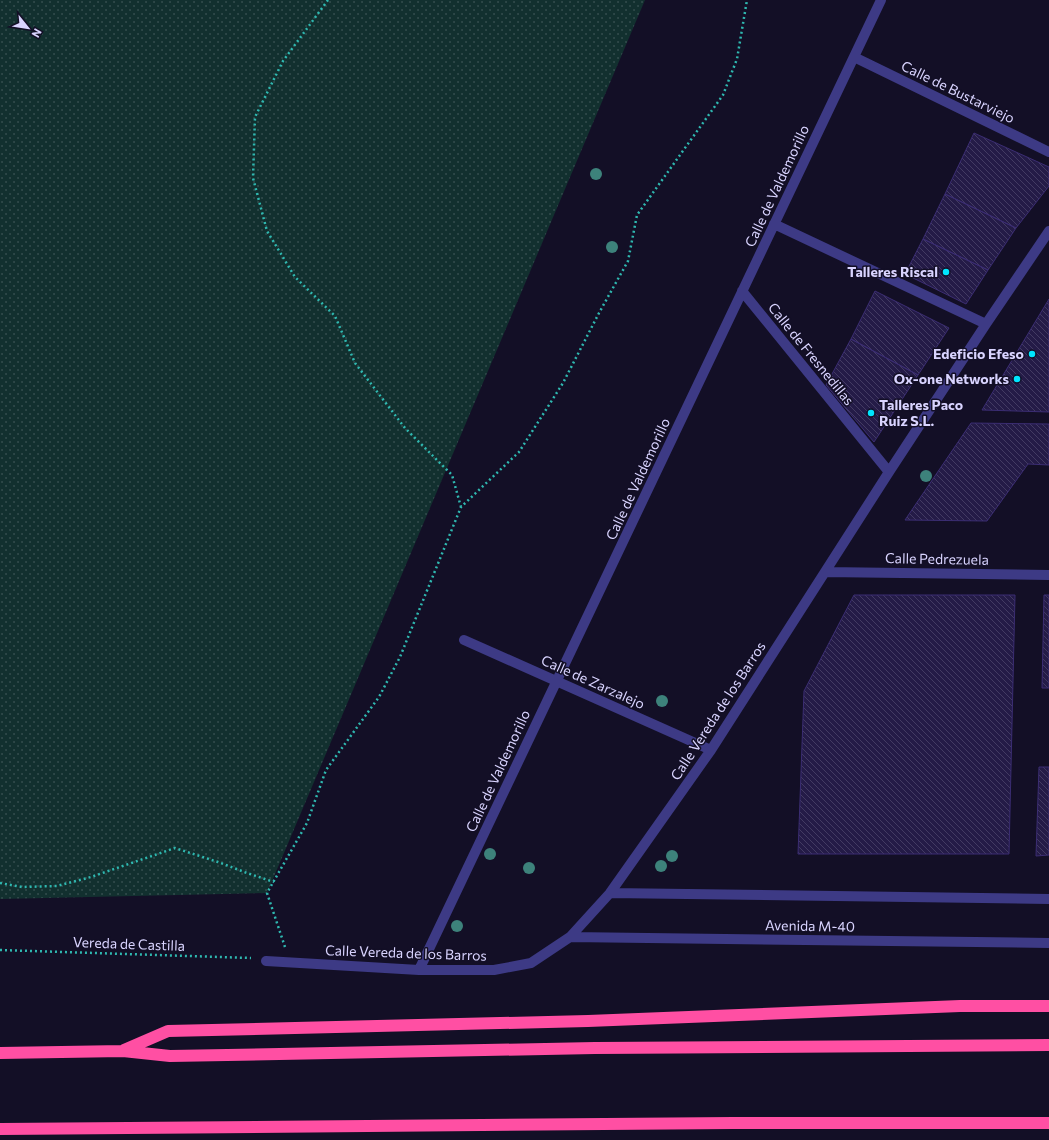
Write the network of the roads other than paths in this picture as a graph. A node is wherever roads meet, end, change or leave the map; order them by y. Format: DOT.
graph roads {
  1 [pos="881,0"];
  2 [pos="854,57"];
  3 [pos="1049,152"];
  4 [pos="774,224"];
  5 [pos="1049,231"];
  6 [pos="742,291"];
  7 [pos="986,324"];
  8 [pos="889,472"];
  9 [pos="825,572"];
  10 [pos="1049,575"];
  11 [pos="464,640"];
  12 [pos="557,681"];
  13 [pos="711,750"];
  14 [pos="610,893"];
  15 [pos="1049,899"];
  16 [pos="570,937"];
  17 [pos="1049,943"];
  18 [pos="261,960"];
  19 [pos="419,970"];
  20 [pos="1049,1006"];
  21 [pos="1049,1045"];
  22 [pos="123,1051"];
  23 [pos="0,1053"];
  24 [pos="1049,1123"];
  25 [pos="0,1129"];
  1 -- 2 [label="street, Calle de Valdemorillo"];
  2 -- 3 [label="street, Calle de Bustarviejo"];
  2 -- 4 [label="street, Calle de Valdemorillo"];
  4 -- 6 [label="street, Calle de Valdemorillo"];
  4 -- 7 [label="street"];
  5 -- 7 [label="street, Calle Vereda de los Barros"];
  6 -- 8 [label="street, Calle de Fresnedillas"];
  6 -- 12 [label="street, Calle de Valdemorillo"];
  7 -- 8 [label="street, Calle Vereda de los Barros"];
  8 -- 9 [label="street, Calle Vereda de los Barros"];
  9 -- 10 [label="street, Calle Pedrezuela"];
  9 -- 13 [label="street, Calle Vereda de los Barros"];
  11 -- 12 [label="street, Calle de Zarzalejo"];
  12 -- 13 [label="street, Calle de Zarzalejo"];
  12 -- 19 [label="street, Calle de Valdemorillo"];
  13 -- 14 [label="street, Calle Vereda de los Barros"];
  14 -- 15 [label="street"];
  14 -- 16 [label="street, Calle Vereda de los Barros"];
  16 -- 17 [label="street, Avenida M-40"];
  16 -- 19 [label="street, Calle Vereda de los Barros"];
  18 -- 19 [label="street, Calle Vereda de los Barros"];
  20 -- 22 [label="highway"];
  21 -- 22 [label="highway"];
  22 -- 23 [label="highway"];
  24 -- 25 [label="highway"];
}
